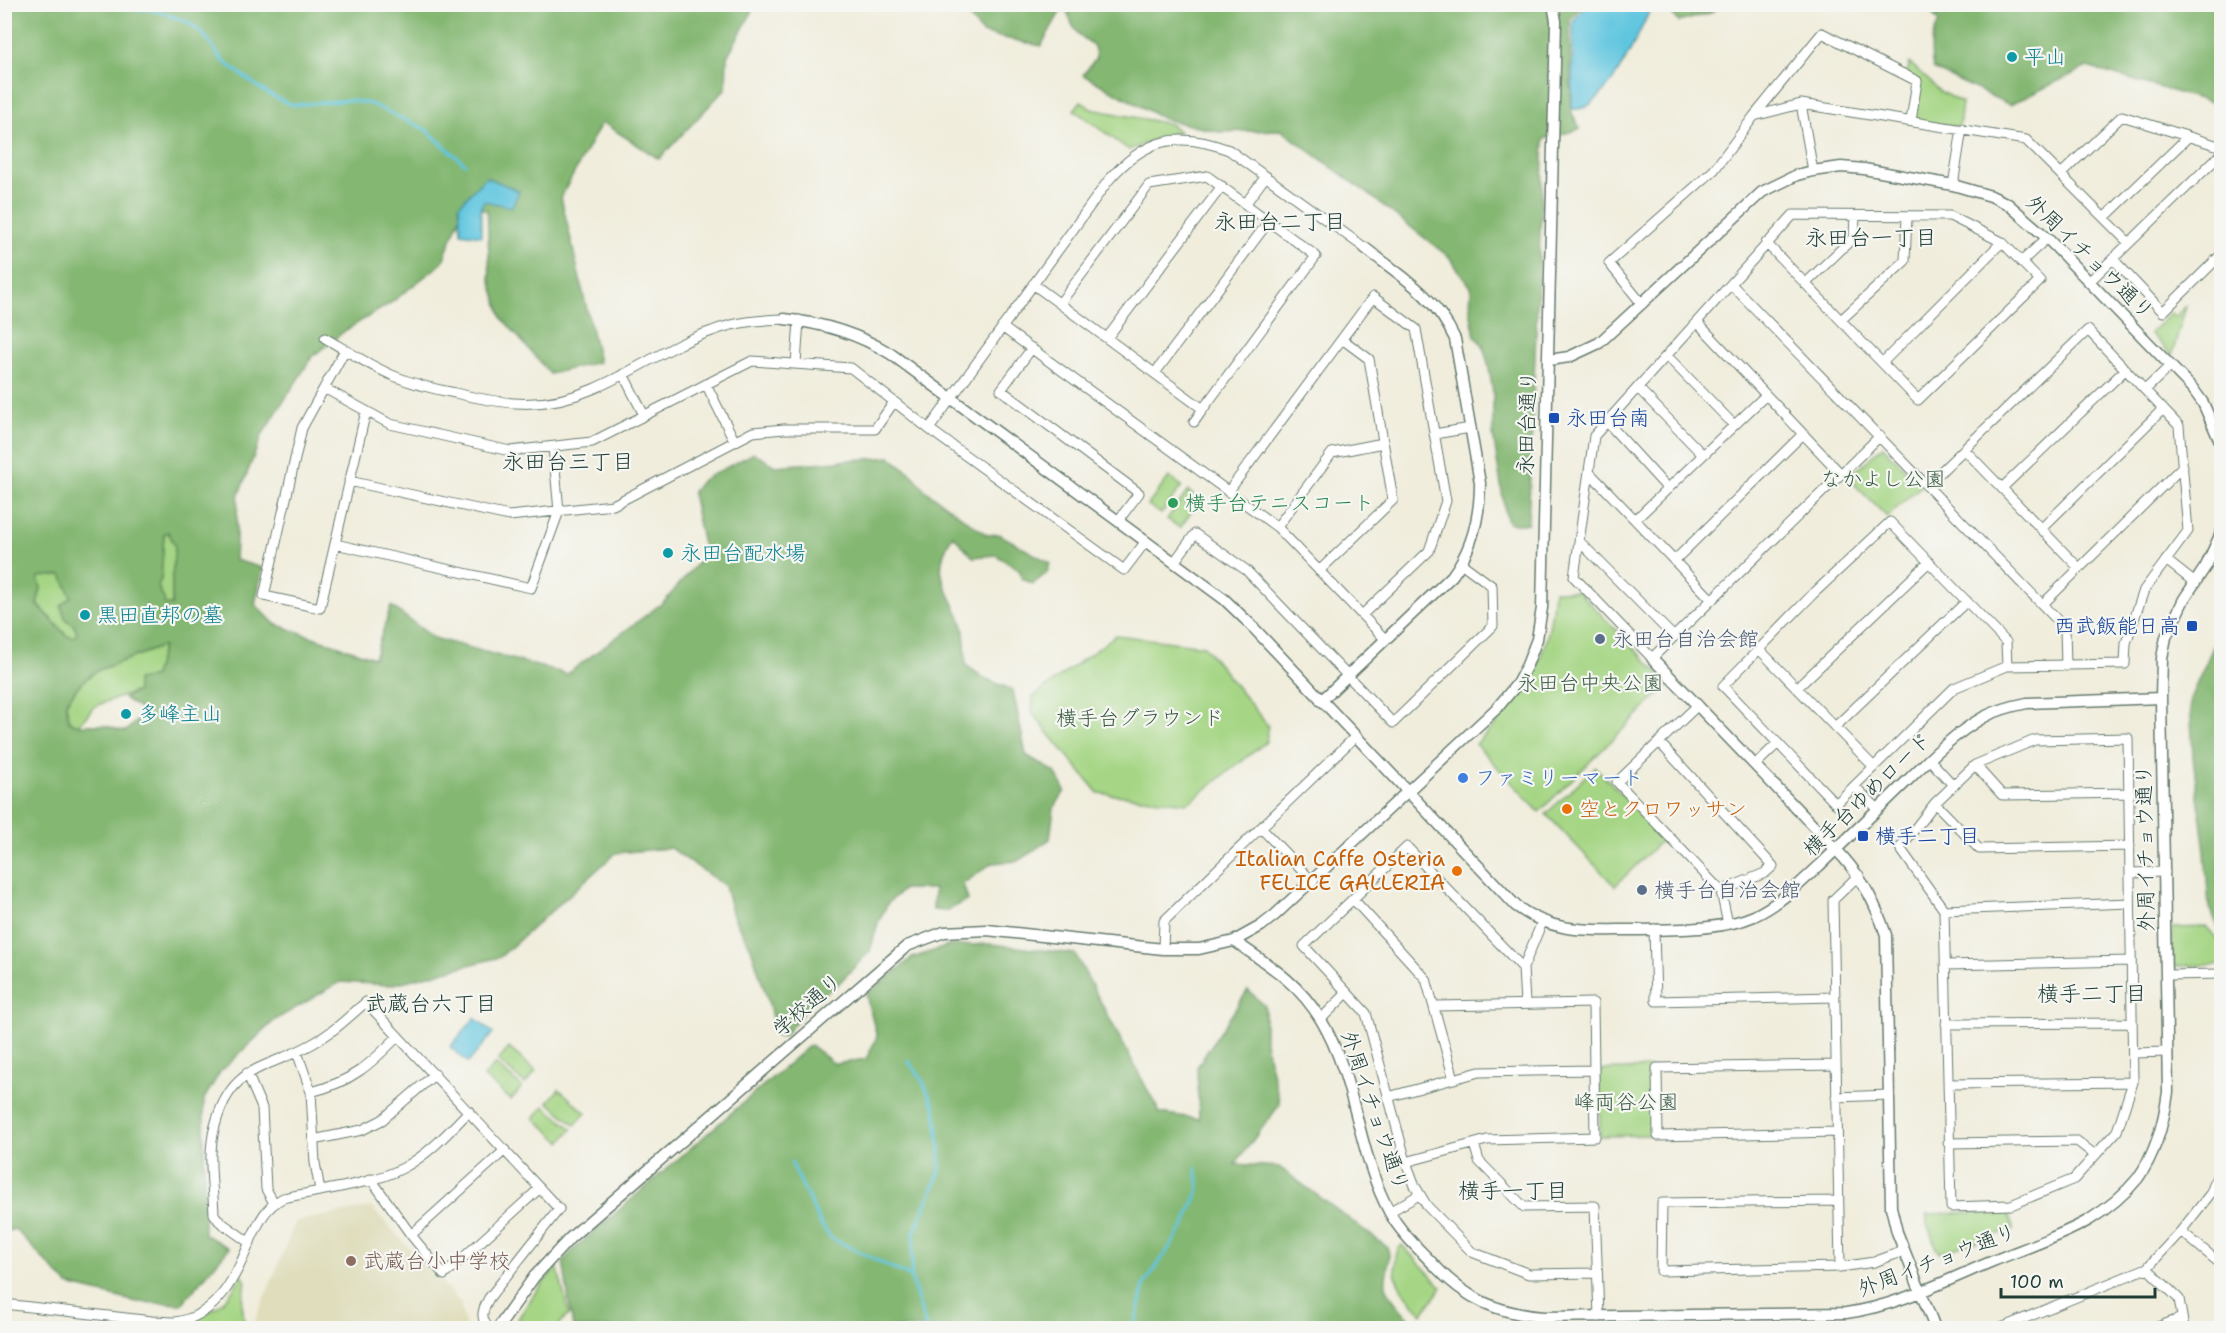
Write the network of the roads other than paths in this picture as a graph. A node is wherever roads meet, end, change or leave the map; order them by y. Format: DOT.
graph roads {
  1 [pos="1553,4"];
  2 [pos="1801,104"];
  3 [pos="1754,116"];
  4 [pos="1911,121"];
  5 [pos="1962,129"];
  6 [pos="2188,137"];
  7 [pos="2222,147"];
  8 [pos="2222,153"];
  9 [pos="1813,171"];
  10 [pos="2061,174"];
  11 [pos="1266,176"];
  12 [pos="1953,185"];
  13 [pos="1222,186"];
  14 [pos="1246,203"];
  15 [pos="1855,216"];
  16 [pos="1907,217"];
  17 [pos="2104,218"];
  18 [pos="1269,221"];
  19 [pos="2047,238"];
  20 [pos="2002,242"];
  21 [pos="1766,243"];
  22 [pos="2129,243"];
  23 [pos="1365,248"];
  24 [pos="2222,254"];
  25 [pos="2113,259"];
  26 [pos="2021,262"];
  27 [pos="2090,281"];
  28 [pos="1033,284"];
  29 [pos="1731,284"];
  30 [pos="1805,284"];
  31 [pos="1060,303"];
  32 [pos="1642,304"];
  33 [pos="784,319"];
  34 [pos="800,320"];
  35 [pos="1841,320"];
  36 [pos="1697,322"];
  37 [pos="1002,327"];
  38 [pos="326,338"];
  39 [pos="1107,338"];
  40 [pos="1342,339"];
  41 [pos="1032,348"];
  42 [pos="345,350"];
  43 [pos="1667,356"];
  44 [pos="1549,360"];
  45 [pos="1883,362"];
  46 [pos="796,364"];
  47 [pos="2171,365"];
  48 [pos="2126,369"];
  49 [pos="1155,373"];
  50 [pos="623,374"];
  51 [pos="706,384"];
  52 [pos="324,388"];
  53 [pos="1638,388"];
  54 [pos="2145,390"];
  55 [pos="1766,395"];
  56 [pos="951,398"];
  57 [pos="894,402"];
  58 [pos="1203,409"];
  59 [pos="2163,409"];
  60 [pos="366,411"];
  61 [pos="644,415"];
  62 [pos="1194,422"];
  63 [pos="1607,422"];
  64 [pos="1734,425"];
  65 [pos="1471,428"];
  66 [pos="929,429"];
  67 [pos="1434,434"];
  68 [pos="1803,434"];
  69 [pos="1880,436"];
  70 [pos="735,442"];
  71 [pos="1383,443"];
  72 [pos="2222,446"];
  73 [pos="553,447"];
  74 [pos="1964,449"];
  75 [pos="1703,455"];
  76 [pos="2183,466"];
  77 [pos="1590,473"];
  78 [pos="1841,474"];
  79 [pos="349,481"];
  80 [pos="1927,485"];
  81 [pos="2002,488"];
  82 [pos="1668,489"];
  83 [pos="1228,492"];
  84 [pos="559,511"];
  85 [pos="1635,520"];
  86 [pos="1118,521"];
  87 [pos="1277,527"];
  88 [pos="2041,529"];
  89 [pos="2222,531"];
  90 [pos="1146,541"];
  91 [pos="1579,541"];
  92 [pos="335,544"];
  93 [pos="2166,560"];
  94 [pos="1175,561"];
  95 [pos="1674,561"];
  96 [pos="1929,562"];
  97 [pos="1461,563"];
  98 [pos="2079,568"];
  99 [pos="1319,571"];
  100 [pos="2195,583"];
  101 [pos="1712,600"];
  102 [pos="1967,601"];
  103 [pos="2043,604"];
  104 [pos="1362,615"];
  105 [pos="1674,636"];
  106 [pos="1385,639"];
  107 [pos="1760,649"];
  108 [pos="1652,658"];
  109 [pos="2007,666"];
  110 [pos="2066,666"];
  111 [pos="1347,676"];
  112 [pos="1797,688"];
  113 [pos="2161,698"];
  114 [pos="1321,701"];
  115 [pos="1698,705"];
  116 [pos="1835,727"];
  117 [pos="1356,737"];
  118 [pos="1659,742"];
  119 [pos="1778,743"];
  120 [pos="1929,759"];
  121 [pos="1755,765"];
  122 [pos="1975,765"];
  123 [pos="1874,767"];
  124 [pos="1953,785"];
  125 [pos="1854,786"];
  126 [pos="1407,792"];
  127 [pos="2130,793"];
  128 [pos="1935,803"];
  129 [pos="1878,809"];
  130 [pos="1261,828"];
  131 [pos="2130,846"];
  132 [pos="1836,850"];
  133 [pos="2165,872"];
  134 [pos="2131,873"];
  135 [pos="1859,875"];
  136 [pos="1312,882"];
  137 [pos="1721,891"];
  138 [pos="1353,899"];
  139 [pos="2130,903"];
  140 [pos="1944,910"];
  141 [pos="1542,922"];
  142 [pos="1728,924"];
  143 [pos="1654,929"];
  144 [pos="1234,941"];
  145 [pos="1163,949"];
  146 [pos="2131,961"];
  147 [pos="1945,965"];
  148 [pos="1523,968"];
  149 [pos="2222,974"];
  150 [pos="2167,975"];
  151 [pos="1347,993"];
  152 [pos="1834,997"];
  153 [pos="1525,1003"];
  154 [pos="1435,1005"];
  155 [pos="1321,1018"];
  156 [pos="2132,1023"];
  157 [pos="1946,1024"];
  158 [pos="398,1036"];
  159 [pos="297,1052"];
  160 [pos="2167,1052"];
  161 [pos="2134,1053"];
  162 [pos="1836,1065"];
  163 [pos="1594,1070"];
  164 [pos="247,1073"];
  165 [pos="435,1074"];
  166 [pos="1454,1079"];
  167 [pos="2133,1082"];
  168 [pos="1948,1084"];
  169 [pos="311,1092"];
  170 [pos="1889,1095"];
  171 [pos="1388,1097"];
  172 [pos="1836,1097"];
  173 [pos="469,1111"];
  174 [pos="1837,1132"];
  175 [pos="314,1140"];
  176 [pos="1948,1143"];
  177 [pos="1474,1144"];
  178 [pos="505,1150"];
  179 [pos="2095,1155"];
  180 [pos="1406,1162"];
  181 [pos="2222,1162"];
  182 [pos="370,1179"];
  183 [pos="540,1188"];
  184 [pos="320,1190"];
  185 [pos="1419,1195"];
  186 [pos="1838,1201"];
  187 [pos="274,1203"];
  188 [pos="1389,1212"];
  189 [pos="2181,1231"];
  190 [pos="411,1235"];
  191 [pos="250,1243"];
  192 [pos="1904,1251"];
  193 [pos="2222,1265"];
  194 [pos="1840,1267"];
  195 [pos="2147,1268"];
  196 [pos="1597,1273"];
  197 [pos="1920,1291"];
  198 [pos="4,1304"];
  199 [pos="1543,1317"];
  200 [pos="1599,1317"];
  201 [pos="2182,1318"];
  202 [pos="150,1325"];
  203 [pos="489,1329"];
  204 [pos="498,1329"];
  205 [pos="1543,1329"];
  206 [pos="1935,1329"];
  207 [pos="2001,1329"];
  208 [pos="2155,1329"];
  209 [pos="2184,1329"];
  1 -- 44 [label="street, 永田台通り"];
  2 -- 3 [label="street"];
  2 -- 4 [label="street"];
  2 -- 9 [label="street"];
  3 -- 4 [label="street"];
  3 -- 32 [label="street"];
  4 -- 5 [label="street"];
  5 -- 10 [label="street"];
  5 -- 12 [label="street"];
  6 -- 7 [label="street"];
  6 -- 10 [label="street"];
  6 -- 17 [label="street"];
  8 -- 22 [label="street"];
  9 -- 12 [label="street, 外周イチョウ通り"];
  9 -- 32 [label="street, 外周イチョウ通り"];
  10 -- 17 [label="street"];
  11 -- 14 [label="street"];
  11 -- 23 [label="street"];
  11 -- 28 [label="street"];
  12 -- 19 [label="street, 外周イチョウ通り"];
  13 -- 14 [label="street"];
  13 -- 31 [label="street"];
  13 -- 39 [label="street"];
  14 -- 18 [label="street"];
  15 -- 16 [label="street"];
  15 -- 21 [label="street"];
  15 -- 30 [label="street"];
  16 -- 20 [label="street"];
  16 -- 35 [label="street"];
  17 -- 22 [label="street"];
  18 -- 49 [label="street"];
  18 -- 58 [label="street"];
  19 -- 26 [label="street"];
  19 -- 27 [label="street, 外周イチョウ通り"];
  20 -- 26 [label="street"];
  20 -- 45 [label="street"];
  21 -- 29 [label="street"];
  21 -- 30 [label="street"];
  22 -- 25 [label="street"];
  23 -- 65 [label="street"];
  24 -- 25 [label="street"];
  25 -- 27 [label="street"];
  26 -- 45 [label="street"];
  27 -- 47 [label="street, 外周イチョウ通り"];
  28 -- 31 [label="street"];
  28 -- 37 [label="street"];
  29 -- 36 [label="street"];
  29 -- 69 [label="street"];
  30 -- 35 [label="street"];
  31 -- 39 [label="street"];
  32 -- 44 [label="street, 外周イチョウ通り"];
  33 -- 34 [label="street, 横手台ゆめロード"];
  33 -- 50 [label="street"];
  34 -- 46 [label="street"];
  34 -- 56 [label="street, 横手台ゆめロード"];
  35 -- 45 [label="street"];
  36 -- 43 [label="street"];
  36 -- 55 [label="street"];
  37 -- 41 [label="street"];
  37 -- 56 [label="street"];
  38 -- 42 [label="street"];
  39 -- 49 [label="street"];
  40 -- 67 [label="street"];
  40 -- 71 [label="street"];
  40 -- 83 [label="street"];
  41 -- 83 [label="street"];
  41 -- 86 [label="street"];
  42 -- 50 [label="street"];
  42 -- 52 [label="street"];
  43 -- 53 [label="street"];
  43 -- 64 [label="street"];
  44 -- 126 [label="street, 永田台通り"];
  46 -- 51 [label="street"];
  46 -- 57 [label="street"];
  47 -- 54 [label="street"];
  47 -- 72 [label="street, 外周イチョウ通り"];
  48 -- 54 [label="street"];
  48 -- 74 [label="street"];
  48 -- 81 [label="street"];
  49 -- 58 [label="street"];
  50 -- 61 [label="street"];
  51 -- 61 [label="street"];
  51 -- 70 [label="street"];
  52 -- 60 [label="street"];
  52 -- 92 [label="street"];
  53 -- 63 [label="street"];
  53 -- 75 [label="street"];
  54 -- 59 [label="street"];
  55 -- 64 [label="street"];
  55 -- 68 [label="street"];
  56 -- 66 [label="street"];
  56 -- 86 [label="street, 横手台ゆめロード"];
  57 -- 66 [label="street"];
  57 -- 70 [label="street"];
  58 -- 62 [label="street"];
  59 -- 76 [label="street"];
  59 -- 88 [label="street"];
  60 -- 73 [label="street"];
  60 -- 79 [label="street"];
  61 -- 73 [label="street"];
  63 -- 77 [label="street"];
  63 -- 82 [label="street"];
  64 -- 75 [label="street"];
  65 -- 67 [label="street"];
  65 -- 97 [label="street"];
  66 -- 90 [label="street"];
  67 -- 104 [label="street"];
  68 -- 78 [label="street"];
  68 -- 95 [label="street"];
  69 -- 78 [label="street"];
  69 -- 80 [label="street"];
  70 -- 84 [label="street"];
  71 -- 87 [label="street"];
  71 -- 99 [label="street"];
  73 -- 84 [label="street"];
  74 -- 80 [label="street"];
  74 -- 81 [label="street"];
  75 -- 82 [label="street"];
  76 -- 93 [label="street"];
  76 -- 98 [label="street"];
  77 -- 85 [label="street"];
  77 -- 91 [label="street"];
  78 -- 101 [label="street"];
  79 -- 84 [label="street"];
  79 -- 92 [label="street"];
  80 -- 103 [label="street"];
  81 -- 88 [label="street"];
  82 -- 85 [label="street"];
  83 -- 87 [label="street"];
  84 -- 92 [label="street"];
  85 -- 95 [label="street"];
  86 -- 90 [label="street, 横手台ゆめロード"];
  87 -- 99 [label="street"];
  88 -- 98 [label="street"];
  89 -- 100 [label="street, 外周イチョウ通り"];
  90 -- 94 [label="street, 横手台ゆめロード"];
  91 -- 105 [label="street"];
  91 -- 108 [label="street"];
  93 -- 100 [label="street"];
  93 -- 110 [label="street"];
  94 -- 111 [label="street"];
  94 -- 114 [label="street, 横手台ゆめロード"];
  95 -- 101 [label="street"];
  96 -- 102 [label="street"];
  96 -- 107 [label="street"];
  96 -- 112 [label="street"];
  97 -- 106 [label="street"];
  97 -- 111 [label="street"];
  98 -- 103 [label="street"];
  99 -- 104 [label="street"];
  100 -- 113 [label="street, 外周イチョウ通り"];
  101 -- 105 [label="street"];
  102 -- 109 [label="street"];
  102 -- 116 [label="street"];
  103 -- 110 [label="street"];
  104 -- 106 [label="street"];
  105 -- 108 [label="street"];
  106 -- 111 [label="street"];
  107 -- 112 [label="street"];
  107 -- 119 [label="street"];
  108 -- 115 [label="street"];
  109 -- 110 [label="street"];
  109 -- 123 [label="street"];
  111 -- 114 [label="street"];
  112 -- 116 [label="street"];
  113 -- 120 [label="street, 横手台ゆめロード"];
  113 -- 133 [label="street, 外周イチョウ通り"];
  114 -- 117 [label="street, 横手台ゆめロード"];
  115 -- 118 [label="street"];
  115 -- 121 [label="street"];
  116 -- 123 [label="street"];
  117 -- 126 [label="street, 横手台ゆめロード"];
  117 -- 130 [label="street"];
  118 -- 137 [label="street"];
  118 -- 137 [label="street"];
  119 -- 121 [label="street"];
  119 -- 125 [label="street"];
  120 -- 124 [label="street"];
  120 -- 129 [label="street, 横手台ゆめロード"];
  121 -- 132 [label="street"];
  122 -- 124 [label="street"];
  122 -- 127 [label="street"];
  122 -- 127 [label="street"];
  123 -- 125 [label="street"];
  124 -- 128 [label="street"];
  125 -- 129 [label="street"];
  126 -- 136 [label="street, 永田台通り"];
  126 -- 141 [label="street, 横手台ゆめロード"];
  127 -- 131 [label="street"];
  128 -- 131 [label="street"];
  128 -- 140 [label="street"];
  129 -- 132 [label="street, 横手台ゆめロード"];
  130 -- 136 [label="street"];
  130 -- 145 [label="street"];
  131 -- 134 [label="street"];
  132 -- 135 [label="street"];
  132 -- 142 [label="street, 横手台ゆめロード"];
  133 -- 134 [label="street"];
  133 -- 150 [label="street, 外周イチョウ通り"];
  134 -- 139 [label="street"];
  135 -- 152 [label="street"];
  135 -- 170 [label="street"];
  136 -- 144 [label="street, 学校通り"];
  137 -- 142 [label="street"];
  138 -- 148 [label="street"];
  138 -- 151 [label="street"];
  138 -- 154 [label="street"];
  139 -- 140 [label="street"];
  139 -- 146 [label="street"];
  140 -- 147 [label="street"];
  141 -- 143 [label="street, 横手台ゆめロード"];
  141 -- 148 [label="street"];
  142 -- 143 [label="street, 横手台ゆめロード"];
  143 -- 152 [label="street"];
  144 -- 145 [label="street, 学校通り"];
  144 -- 155 [label="street, 外周イチョウ通り"];
  145 -- 204 [label="street, 学校通り"];
  146 -- 147 [label="street"];
  146 -- 156 [label="street"];
  147 -- 157 [label="street"];
  148 -- 153 [label="street"];
  149 -- 150 [label="street"];
  150 -- 160 [label="street, 外周イチョウ通り"];
  151 -- 155 [label="street"];
  151 -- 171 [label="street"];
  152 -- 162 [label="street"];
  153 -- 154 [label="street"];
  153 -- 163 [label="street"];
  154 -- 166 [label="street"];
  155 -- 188 [label="street, 外周イチョウ通り"];
  156 -- 157 [label="street"];
  156 -- 161 [label="street"];
  157 -- 168 [label="street"];
  158 -- 159 [label="street"];
  158 -- 165 [label="street"];
  158 -- 169 [label="street"];
  159 -- 164 [label="street"];
  159 -- 169 [label="street"];
  160 -- 161 [label="street"];
  160 -- 197 [label="street, 外周イチョウ通り"];
  161 -- 167 [label="street"];
  162 -- 172 [label="street"];
  162 -- 174 [label="street"];
  163 -- 166 [label="street"];
  163 -- 177 [label="street"];
  164 -- 187 [label="street"];
  164 -- 191 [label="street"];
  165 -- 173 [label="street"];
  165 -- 175 [label="street"];
  166 -- 171 [label="street"];
  167 -- 168 [label="street"];
  167 -- 179 [label="street"];
  168 -- 176 [label="street"];
  169 -- 175 [label="street"];
  170 -- 172 [label="street"];
  170 -- 192 [label="street"];
  171 -- 180 [label="street"];
  172 -- 174 [label="street"];
  173 -- 178 [label="street"];
  173 -- 182 [label="street"];
  174 -- 186 [label="street"];
  175 -- 184 [label="street"];
  176 -- 179 [label="street"];
  176 -- 179 [label="street"];
  177 -- 180 [label="street"];
  177 -- 196 [label="street"];
  178 -- 183 [label="street"];
  178 -- 190 [label="street"];
  180 -- 185 [label="street"];
  181 -- 189 [label="street"];
  182 -- 184 [label="street"];
  182 -- 190 [label="street"];
  183 -- 190 [label="street"];
  183 -- 203 [label="street"];
  184 -- 187 [label="street"];
  185 -- 188 [label="street"];
  185 -- 196 [label="street"];
  186 -- 194 [label="street"];
  186 -- 194 [label="street"];
  187 -- 191 [label="street"];
  188 -- 199 [label="street, 外周イチョウ通り"];
  189 -- 193 [label="street"];
  189 -- 195 [label="street"];
  191 -- 202 [label="street"];
  192 -- 194 [label="street"];
  192 -- 197 [label="street"];
  195 -- 201 [label="street"];
  195 -- 207 [label="street"];
  196 -- 200 [label="street"];
  197 -- 200 [label="street, 外周イチョウ通り"];
  197 -- 206 [label="street"];
  198 -- 202 [label="street"];
  199 -- 200 [label="street, 外周イチョウ通り"];
  199 -- 205 [label="street"];
  201 -- 208 [label="street"];
  201 -- 209 [label="street"];
}
